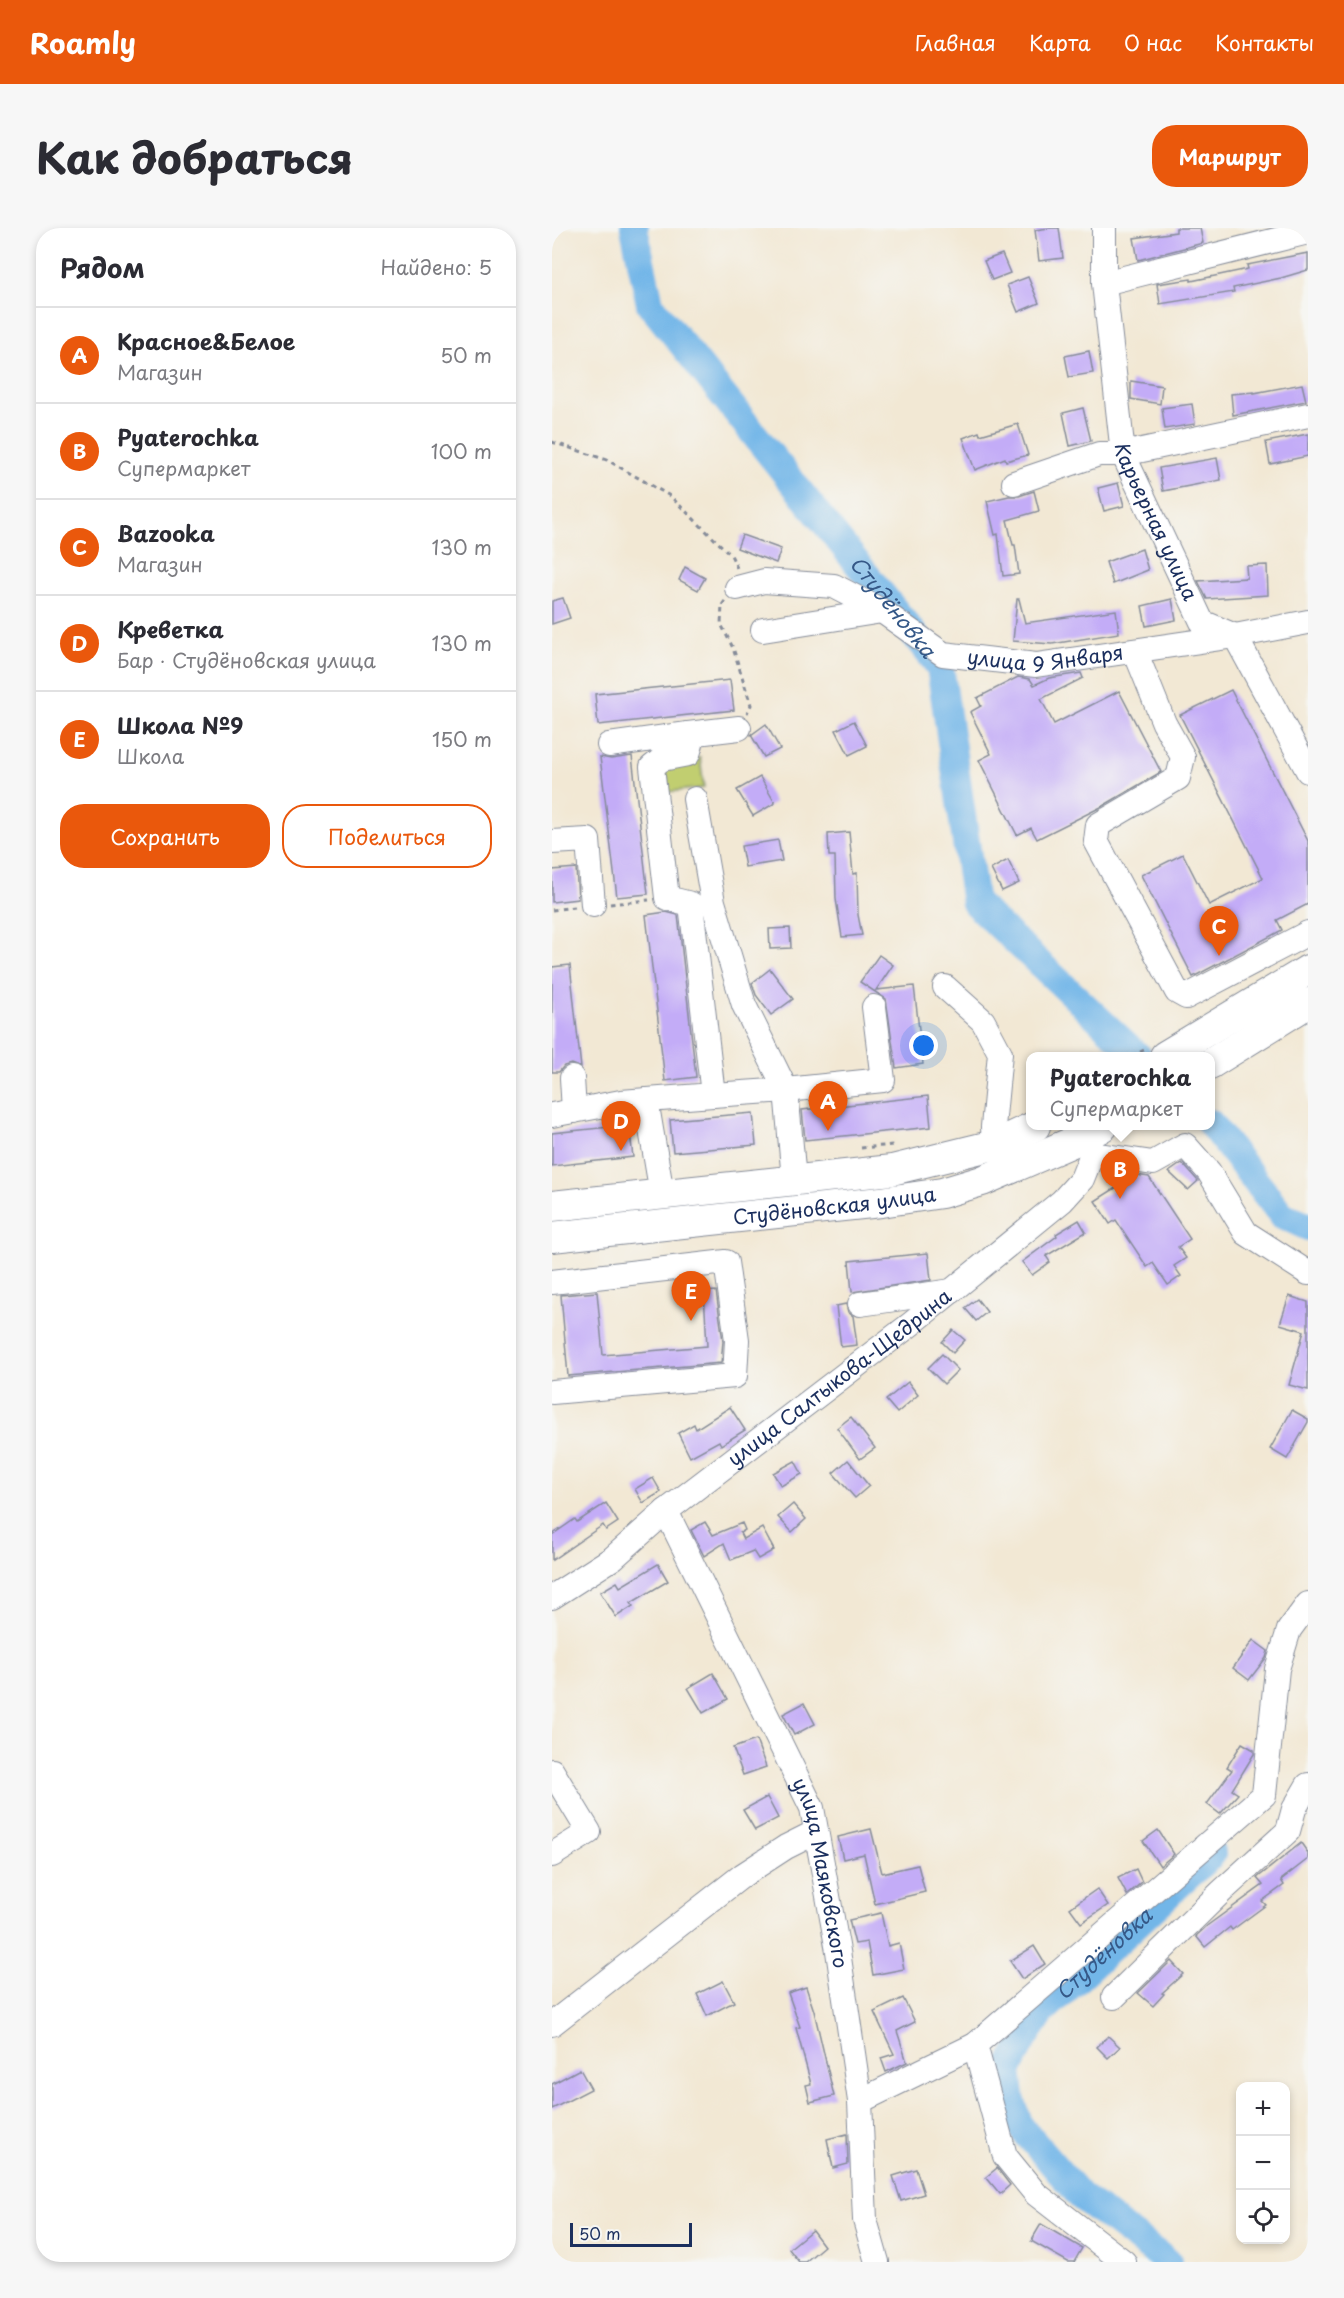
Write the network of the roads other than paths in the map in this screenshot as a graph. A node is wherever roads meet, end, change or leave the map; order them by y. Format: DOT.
graph roads {
  1 [pos="1104,228"];
  2 [pos="1308,232"];
  3 [pos="1104,283"];
  4 [pos="1308,415"];
  5 [pos="1124,454"];
  6 [pos="1014,483"];
  7 [pos="749,585"];
  8 [pos="882,610"];
  9 [pos="1308,622"];
  10 [pos="763,630"];
  11 [pos="1235,636"];
  12 [pos="1135,651"];
  13 [pos="739,728"];
  14 [pos="688,734"];
  15 [pos="609,745"];
  16 [pos="1308,771"];
  17 [pos="695,799"];
  18 [pos="552,842"];
  19 [pos="702,903"];
  20 [pos="594,905"];
  21 [pos="1308,933"];
  22 [pos="1308,970"];
  23 [pos="945,987"];
  24 [pos="1308,1003"];
  25 [pos="874,1007"];
  26 [pos="1176,1050"];
  27 [pos="1215,1061"];
  28 [pos="572,1078"];
  29 [pos="786,1090"];
  30 [pos="713,1095"];
  31 [pos="645,1100"];
  32 [pos="563,1113"];
  33 [pos="1026,1129"];
  34 [pos="1093,1139"];
  35 [pos="994,1145"];
  36 [pos="794,1180"];
  37 [pos="662,1194"];
  38 [pos="552,1206"];
  39 [pos="552,1237"];
  40 [pos="1308,1273"];
  41 [pos="552,1282"];
  42 [pos="952,1291"];
  43 [pos="860,1304"];
  44 [pos="552,1392"];
  45 [pos="666,1511"];
  46 [pos="552,1597"];
  47 [pos="1308,1604"];
  48 [pos="552,1771"];
  49 [pos="1308,1785"];
  50 [pos="816,1832"];
  51 [pos="552,1855"];
  52 [pos="1114,1997"];
  53 [pos="552,2024"];
  54 [pos="975,2045"];
  55 [pos="860,2101"];
  56 [pos="878,2262"];
  57 [pos="1124,2262"];
  1 -- 3 [label="street, Карьерная улица"];
  2 -- 3 [label="street"];
  3 -- 5 [label="street, Карьерная улица"];
  4 -- 5 [label="street"];
  5 -- 6 [label="street"];
  5 -- 11 [label="street, Карьерная улица"];
  7 -- 8 [label="street, улица 9 Января"];
  8 -- 10 [label="street"];
  8 -- 12 [label="street, улица 9 Января"];
  9 -- 11 [label="street, улица 9 Января"];
  11 -- 12 [label="street, улица 9 Января"];
  11 -- 16 [label="street"];
  12 -- 21 [label="street"];
  13 -- 14 [label="street"];
  14 -- 15 [label="street"];
  14 -- 19 [label="street"];
  17 -- 19 [label="street"];
  18 -- 20 [label="street"];
  19 -- 29 [label="street"];
  19 -- 30 [label="street"];
  22 -- 26 [label="main road"];
  23 -- 35 [label="street"];
  24 -- 27 [label="main road"];
  25 -- 29 [label="street"];
  28 -- 32 [label="street"];
  29 -- 30 [label="street"];
  29 -- 36 [label="street"];
  30 -- 31 [label="street"];
  31 -- 32 [label="street"];
  31 -- 37 [label="street"];
  33 -- 35 [label="main road, Студёновская улица"];
  34 -- 39 [label="main road, Студёновская улица"];
  34 -- 40 [label="street"];
  34 -- 42 [label="street, улица Салтыкова-Щедрина"];
  35 -- 36 [label="main road, Студёновская улица"];
  36 -- 37 [label="main road, Студёновская улица"];
  37 -- 38 [label="main road, Студёновская улица"];
  41 -- 44 [label="street"];
  42 -- 43 [label="street"];
  42 -- 45 [label="street, улица Салтыкова-Щедрина"];
  45 -- 46 [label="street, улица Салтыкова-Щедрина"];
  45 -- 50 [label="street, улица Маяковского"];
  47 -- 54 [label="street"];
  48 -- 51 [label="street"];
  49 -- 52 [label="street"];
  50 -- 53 [label="street"];
  50 -- 55 [label="street, улица Маяковского"];
  54 -- 55 [label="street"];
  54 -- 57 [label="street"];
  55 -- 56 [label="street, улица Маяковского"];
}
